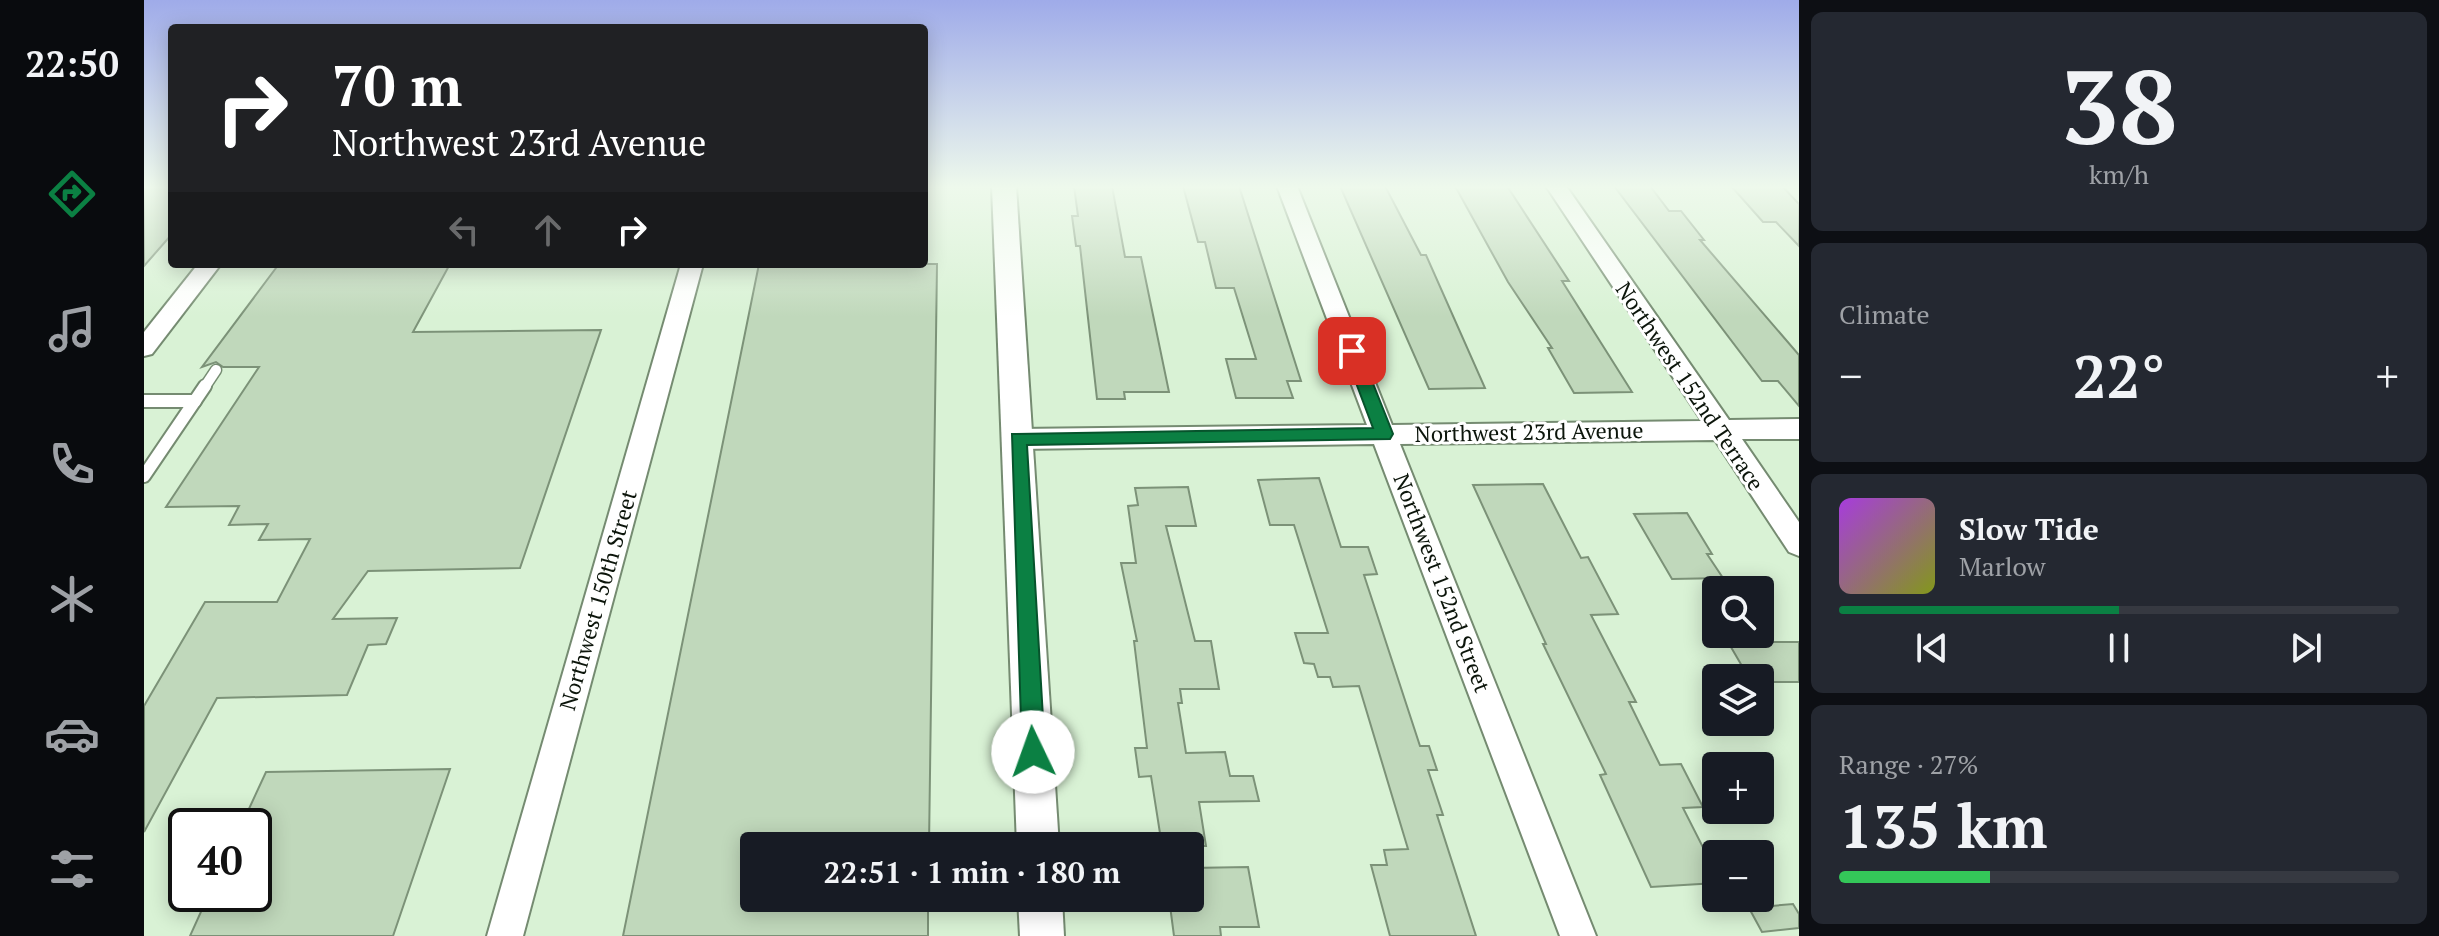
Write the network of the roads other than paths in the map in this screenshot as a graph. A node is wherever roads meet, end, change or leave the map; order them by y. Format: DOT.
graph roads {
  1 [pos="1006,230"];
  2 [pos="1304,230"];
  3 [pos="1585,230"];
  4 [pos="207,268"];
  5 [pos="691,268"];
  6 [pos="144,348"];
  7 [pos="216,370"];
  8 [pos="144,401"];
  9 [pos="195,401"];
  10 [pos="1799,429"];
  11 [pos="1718,430"];
  12 [pos="1384,434"];
  13 [pos="1018,439"];
  14 [pos="144,476"];
  15 [pos="1799,544"];
  16 [pos="1037,832"];
  17 [pos="1041,912"];
  18 [pos="505,936"];
  19 [pos="1042,936"];
  20 [pos="1578,936"];
  1 -- 13 [label="street"];
  2 -- 12 [label="street, Northwest 152nd Street"];
  3 -- 11 [label="street, Northwest 152nd Terrace"];
  4 -- 6 [label="street"];
  5 -- 18 [label="street, Northwest 150th Street"];
  7 -- 9 [label="lane"];
  8 -- 9 [label="lane"];
  9 -- 14 [label="lane"];
  10 -- 11 [label="street, Northwest 23rd Avenue"];
  11 -- 12 [label="street, Northwest 23rd Avenue"];
  11 -- 15 [label="street, Northwest 152nd Terrace"];
  12 -- 13 [label="street, Northwest 23rd Avenue"];
  12 -- 20 [label="street, Northwest 152nd Street"];
  13 -- 16 [label="street"];
  17 -- 19 [label="street"];
}
